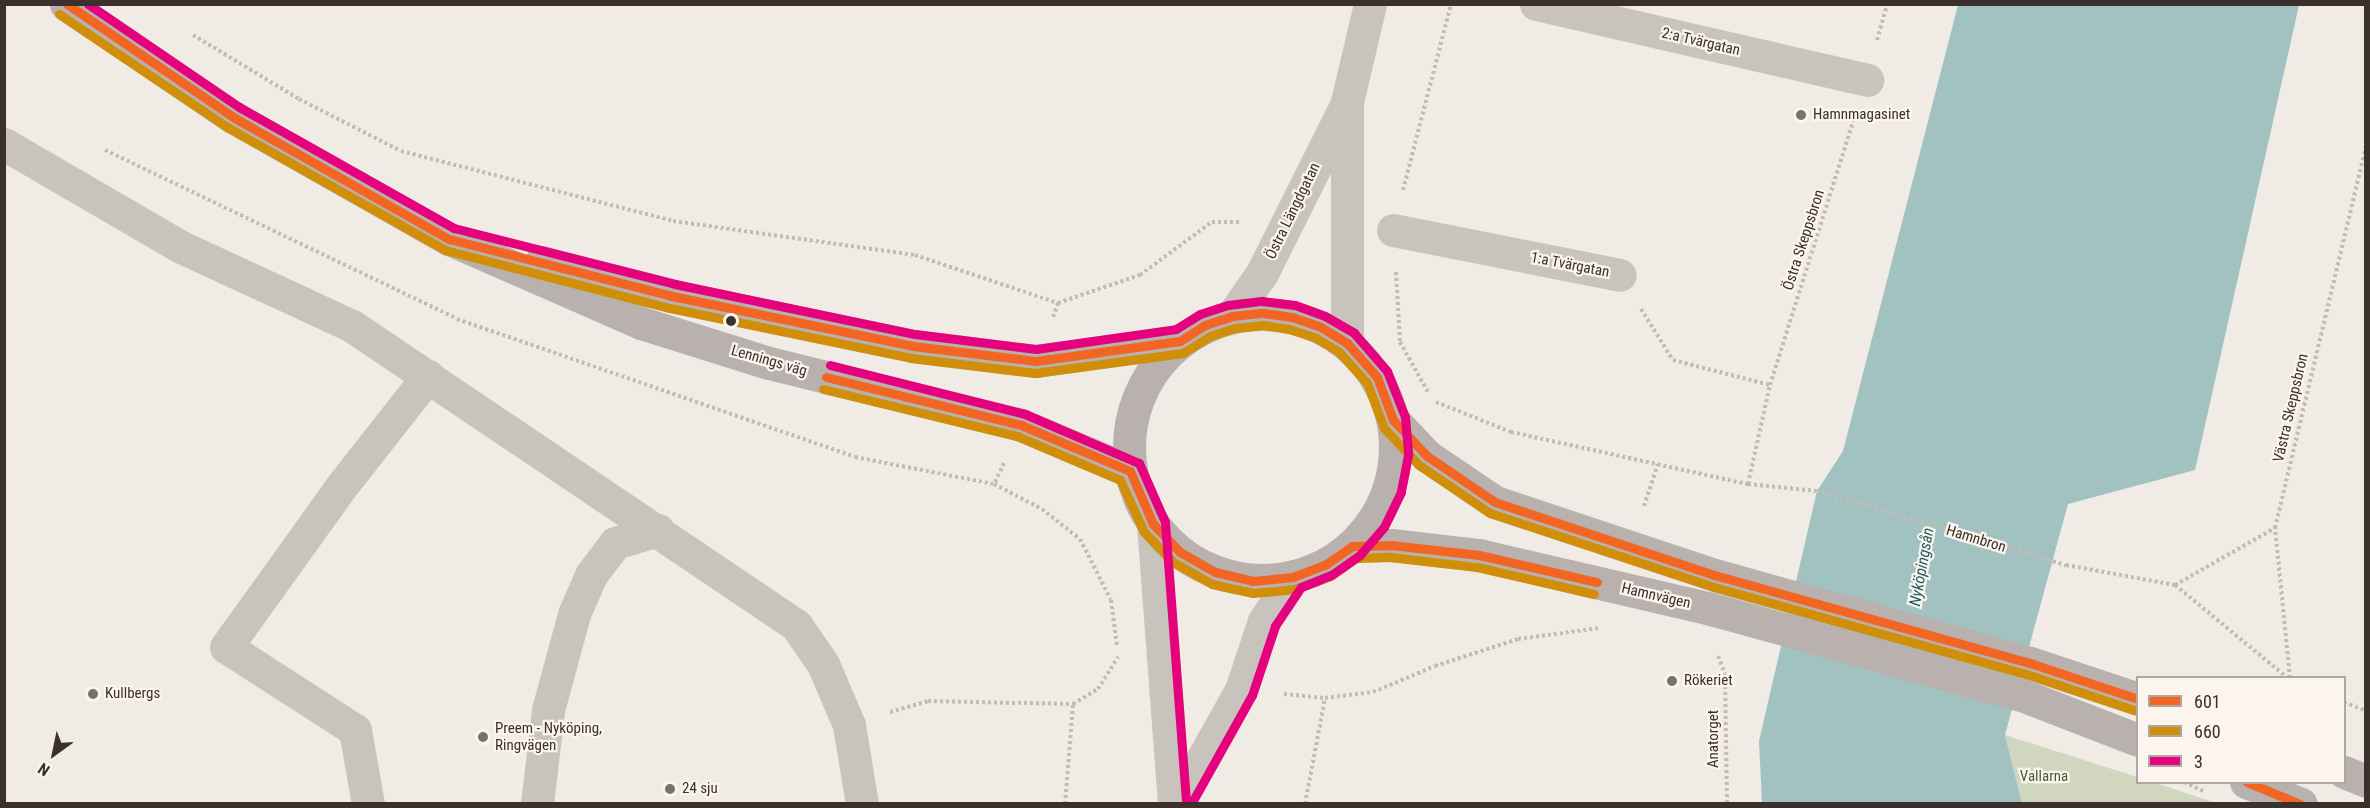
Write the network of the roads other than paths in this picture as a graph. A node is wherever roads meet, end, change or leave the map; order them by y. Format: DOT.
graph roads {
  1 [pos="66,4"];
  2 [pos="1371,4"];
  3 [pos="1536,4"];
  4 [pos="1867,80"];
  5 [pos="1347,102"];
  6 [pos="4,144"];
  7 [pos="1393,230"];
  8 [pos="449,239"];
  9 [pos="1620,275"];
  10 [pos="1232,316"];
  11 [pos="1180,341"];
  12 [pos="1347,343"];
  13 [pos="428,376"];
  14 [pos="1393,420"];
  15 [pos="1130,471"];
  16 [pos="1153,524"];
  17 [pos="658,530"];
  18 [pos="1352,546"];
  19 [pos="1293,577"];
  20 [pos="2136,698"];
  21 [pos="2136,739"];
  22 [pos="2346,773"];
  23 [pos="2366,781"];
  24 [pos="2249,784"];
  25 [pos="368,804"];
  26 [pos="537,804"];
  27 [pos="862,804"];
  28 [pos="1176,804"];
  29 [pos="2301,804"];
  1 -- 8 [label="main road, Lennings väg"];
  2 -- 5 [label="street, Östra Längdgatan"];
  3 -- 4 [label="street, 2:a Tvärgatan"];
  5 -- 10 [label="street, Östra Längdgatan"];
  5 -- 12 [label="street, Östra Längdgatan"];
  6 -- 13 [label="street"];
  7 -- 9 [label="street, 1:a Tvärgatan"];
  8 -- 11 [label="main road, Lennings väg"];
  8 -- 15 [label="main road, Lennings väg"];
  10 -- 11 [label="main road"];
  10 -- 12 [label="main road"];
  11 -- 15 [label="main road"];
  12 -- 14 [label="main road"];
  13 -- 17 [label="street"];
  13 -- 25 [label="street"];
  14 -- 18 [label="main road"];
  14 -- 20 [label="main road"];
  15 -- 16 [label="main road"];
  16 -- 19 [label="main road"];
  16 -- 28 [label="street"];
  17 -- 26 [label="street"];
  17 -- 27 [label="street"];
  18 -- 19 [label="main road"];
  18 -- 21 [label="main road, Hamnvägen"];
  19 -- 28 [label="street"];
  22 -- 23 [label="main road"];
  24 -- 29 [label="main road"];
}
